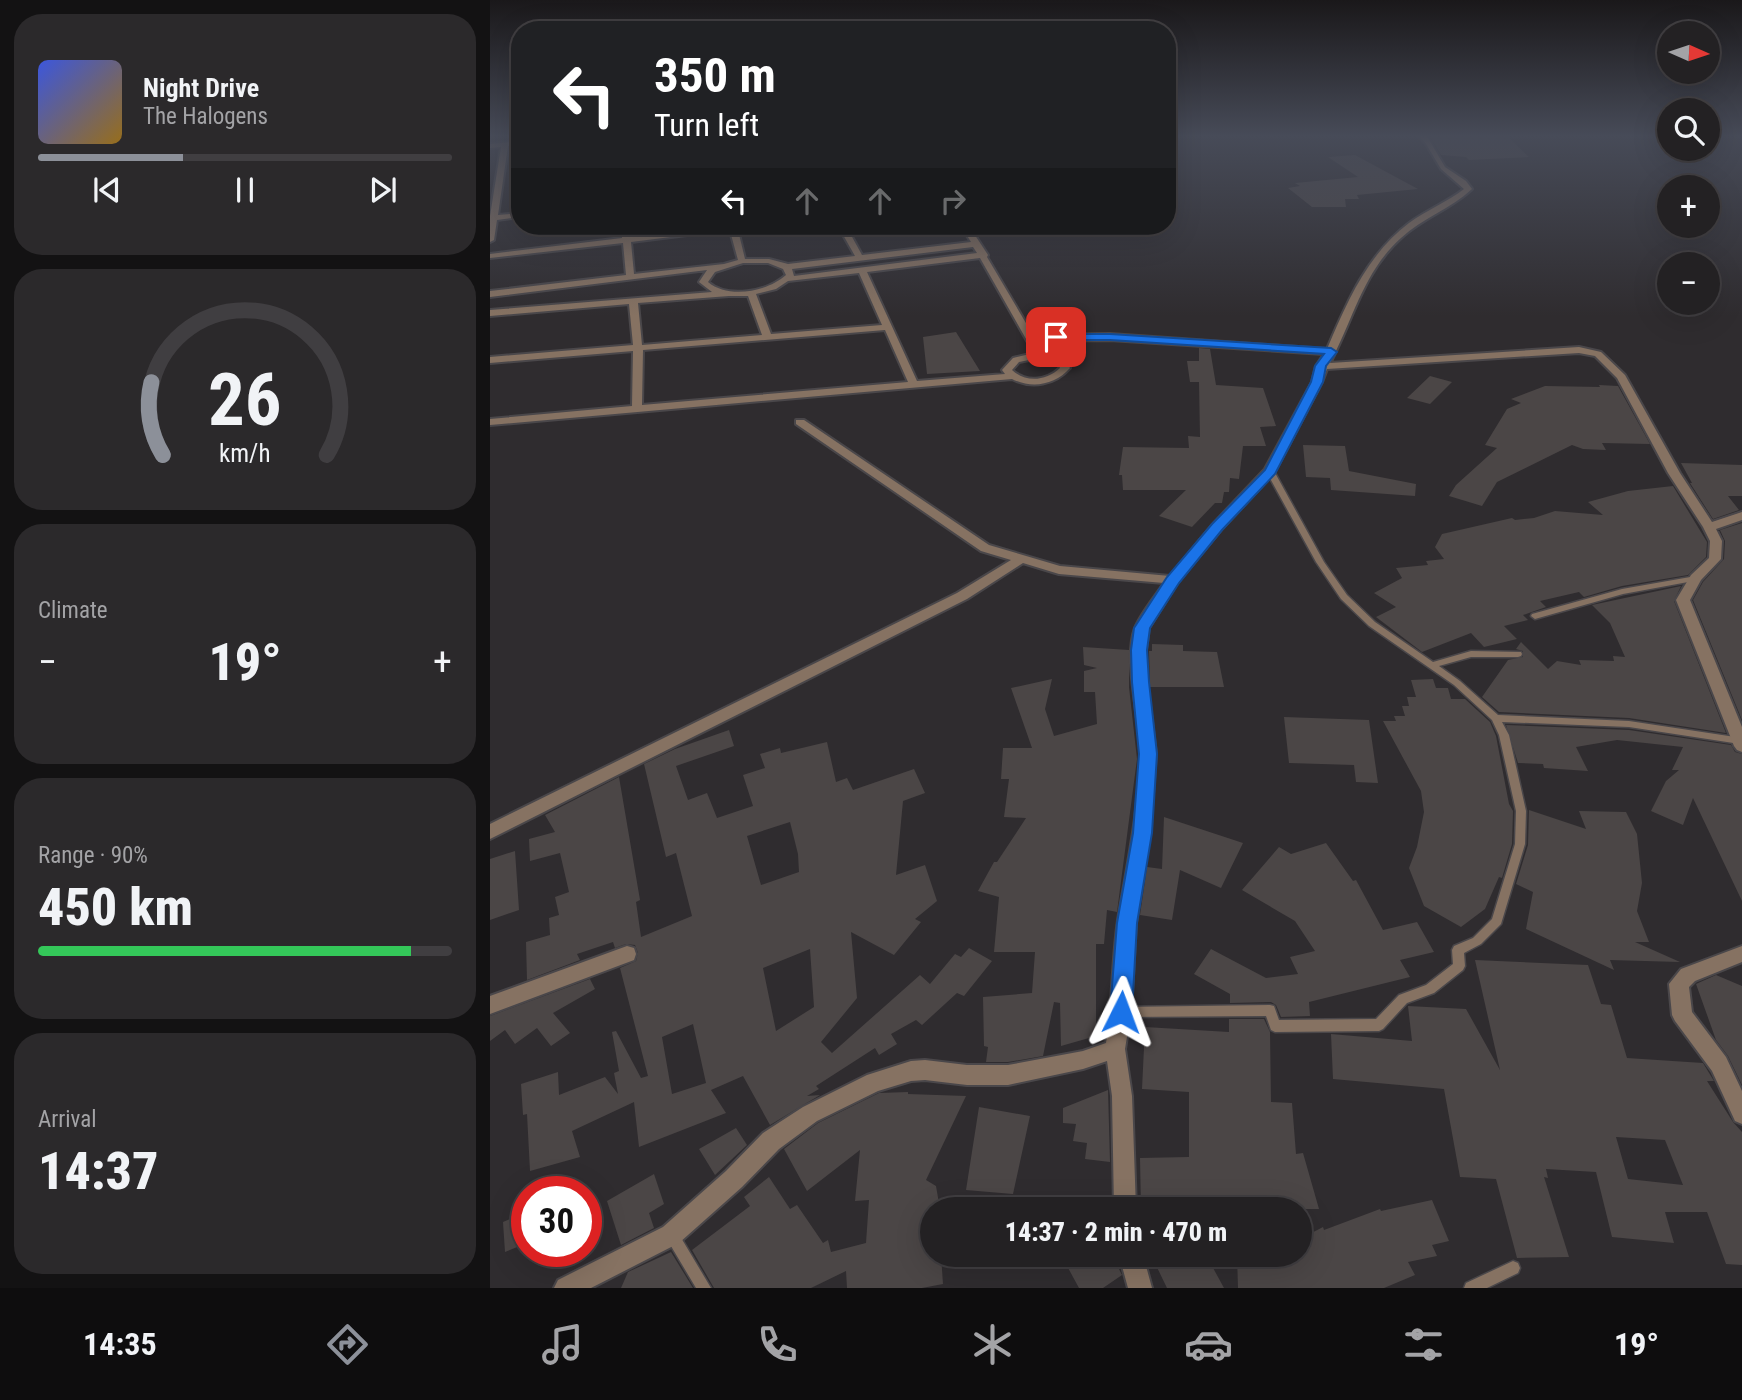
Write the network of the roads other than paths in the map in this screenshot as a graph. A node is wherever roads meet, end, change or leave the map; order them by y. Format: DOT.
graph roads {
  1 [pos="497,195"];
  2 [pos="1459,195"];
  3 [pos="511,216"];
  4 [pos="491,218"];
  5 [pos="626,235"];
  6 [pos="664,235"];
  7 [pos="735,235"];
  8 [pos="847,235"];
  9 [pos="970,235"];
  10 [pos="626,239"];
  11 [pos="490,240"];
  12 [pos="976,244"];
  13 [pos="984,255"];
  14 [pos="490,256"];
  15 [pos="859,257"];
  16 [pos="742,261"];
  17 [pos="723,266"];
  18 [pos="787,267"];
  19 [pos="862,269"];
  20 [pos="630,276"];
  21 [pos="787,279"];
  22 [pos="751,292"];
  23 [pos="490,293"];
  24 [pos="729,293"];
  25 [pos="633,301"];
  26 [pos="490,313"];
  27 [pos="888,327"];
  28 [pos="767,336"];
  29 [pos="1031,338"];
  30 [pos="638,347"];
  31 [pos="1331,352"];
  32 [pos="1040,355"];
  33 [pos="490,360"];
  34 [pos="1321,366"];
  35 [pos="1012,376"];
  36 [pos="913,383"];
  37 [pos="637,408"];
  38 [pos="490,422"];
  39 [pos="800,422"];
  40 [pos="1270,471"];
  41 [pos="1742,516"];
  42 [pos="1709,527"];
  43 [pos="1019,560"];
  44 [pos="1696,578"];
  45 [pos="1173,580"];
  46 [pos="1535,616"];
  47 [pos="1518,654"];
  48 [pos="1433,665"];
  49 [pos="1496,718"];
  50 [pos="1741,743"];
  51 [pos="490,832"];
  52 [pos="627,954"];
  53 [pos="1742,954"];
  54 [pos="490,1005"];
  55 [pos="1121,1012"];
  56 [pos="1115,1049"];
  57 [pos="1742,1114"];
  58 [pos="1125,1197"];
  59 [pos="671,1235"];
  60 [pos="1134,1267"];
  61 [pos="1513,1268"];
  62 [pos="566,1288"];
  63 [pos="704,1288"];
  64 [pos="1140,1288"];
  65 [pos="1471,1288"];
  1 -- 4 [label="street"];
  2 -- 31 [label="street"];
  3 -- 4 [label="street"];
  4 -- 11 [label="street"];
  5 -- 10 [label="street"];
  6 -- 10 [label="street"];
  7 -- 16 [label="street"];
  8 -- 15 [label="street"];
  9 -- 12 [label="street"];
  10 -- 14 [label="street"];
  10 -- 20 [label="street"];
  12 -- 13 [label="street"];
  12 -- 15 [label="street"];
  13 -- 19 [label="street"];
  13 -- 29 [label="street"];
  15 -- 18 [label="street"];
  16 -- 17 [label="street"];
  16 -- 18 [label="street"];
  17 -- 20 [label="street"];
  17 -- 24 [label="street"];
  18 -- 21 [label="street"];
  19 -- 21 [label="street"];
  19 -- 27 [label="street"];
  20 -- 23 [label="street"];
  21 -- 22 [label="street"];
  22 -- 24 [label="street"];
  22 -- 28 [label="street"];
  24 -- 25 [label="street"];
  25 -- 26 [label="street"];
  25 -- 30 [label="street"];
  27 -- 28 [label="street"];
  27 -- 36 [label="street"];
  28 -- 30 [label="street"];
  29 -- 31 [label="street"];
  29 -- 32 [label="street"];
  30 -- 33 [label="street"];
  30 -- 37 [label="street"];
  31 -- 34 [label="street"];
  32 -- 35 [label="street"];
  32 -- 35 [label="street"];
  34 -- 40 [label="street"];
  34 -- 42 [label="street"];
  35 -- 36 [label="street"];
  36 -- 37 [label="street"];
  37 -- 38 [label="street"];
  39 -- 43 [label="street"];
  40 -- 45 [label="street"];
  40 -- 48 [label="lane"];
  41 -- 42 [label="street"];
  42 -- 44 [label="street"];
  43 -- 45 [label="street"];
  43 -- 51 [label="street"];
  44 -- 46 [label="lane"];
  44 -- 50 [label="street"];
  45 -- 55 [label="street"];
  47 -- 48 [label="lane"];
  48 -- 49 [label="lane"];
  49 -- 50 [label="lane"];
  49 -- 55 [label="lane"];
  52 -- 54 [label="street"];
  53 -- 57 [label="street"];
  55 -- 56 [label="street"];
  56 -- 58 [label="street"];
  56 -- 59 [label="street"];
  59 -- 62 [label="street"];
  59 -- 63 [label="lane"];
  60 -- 64 [label="street"];
  61 -- 65 [label="lane"];
}
